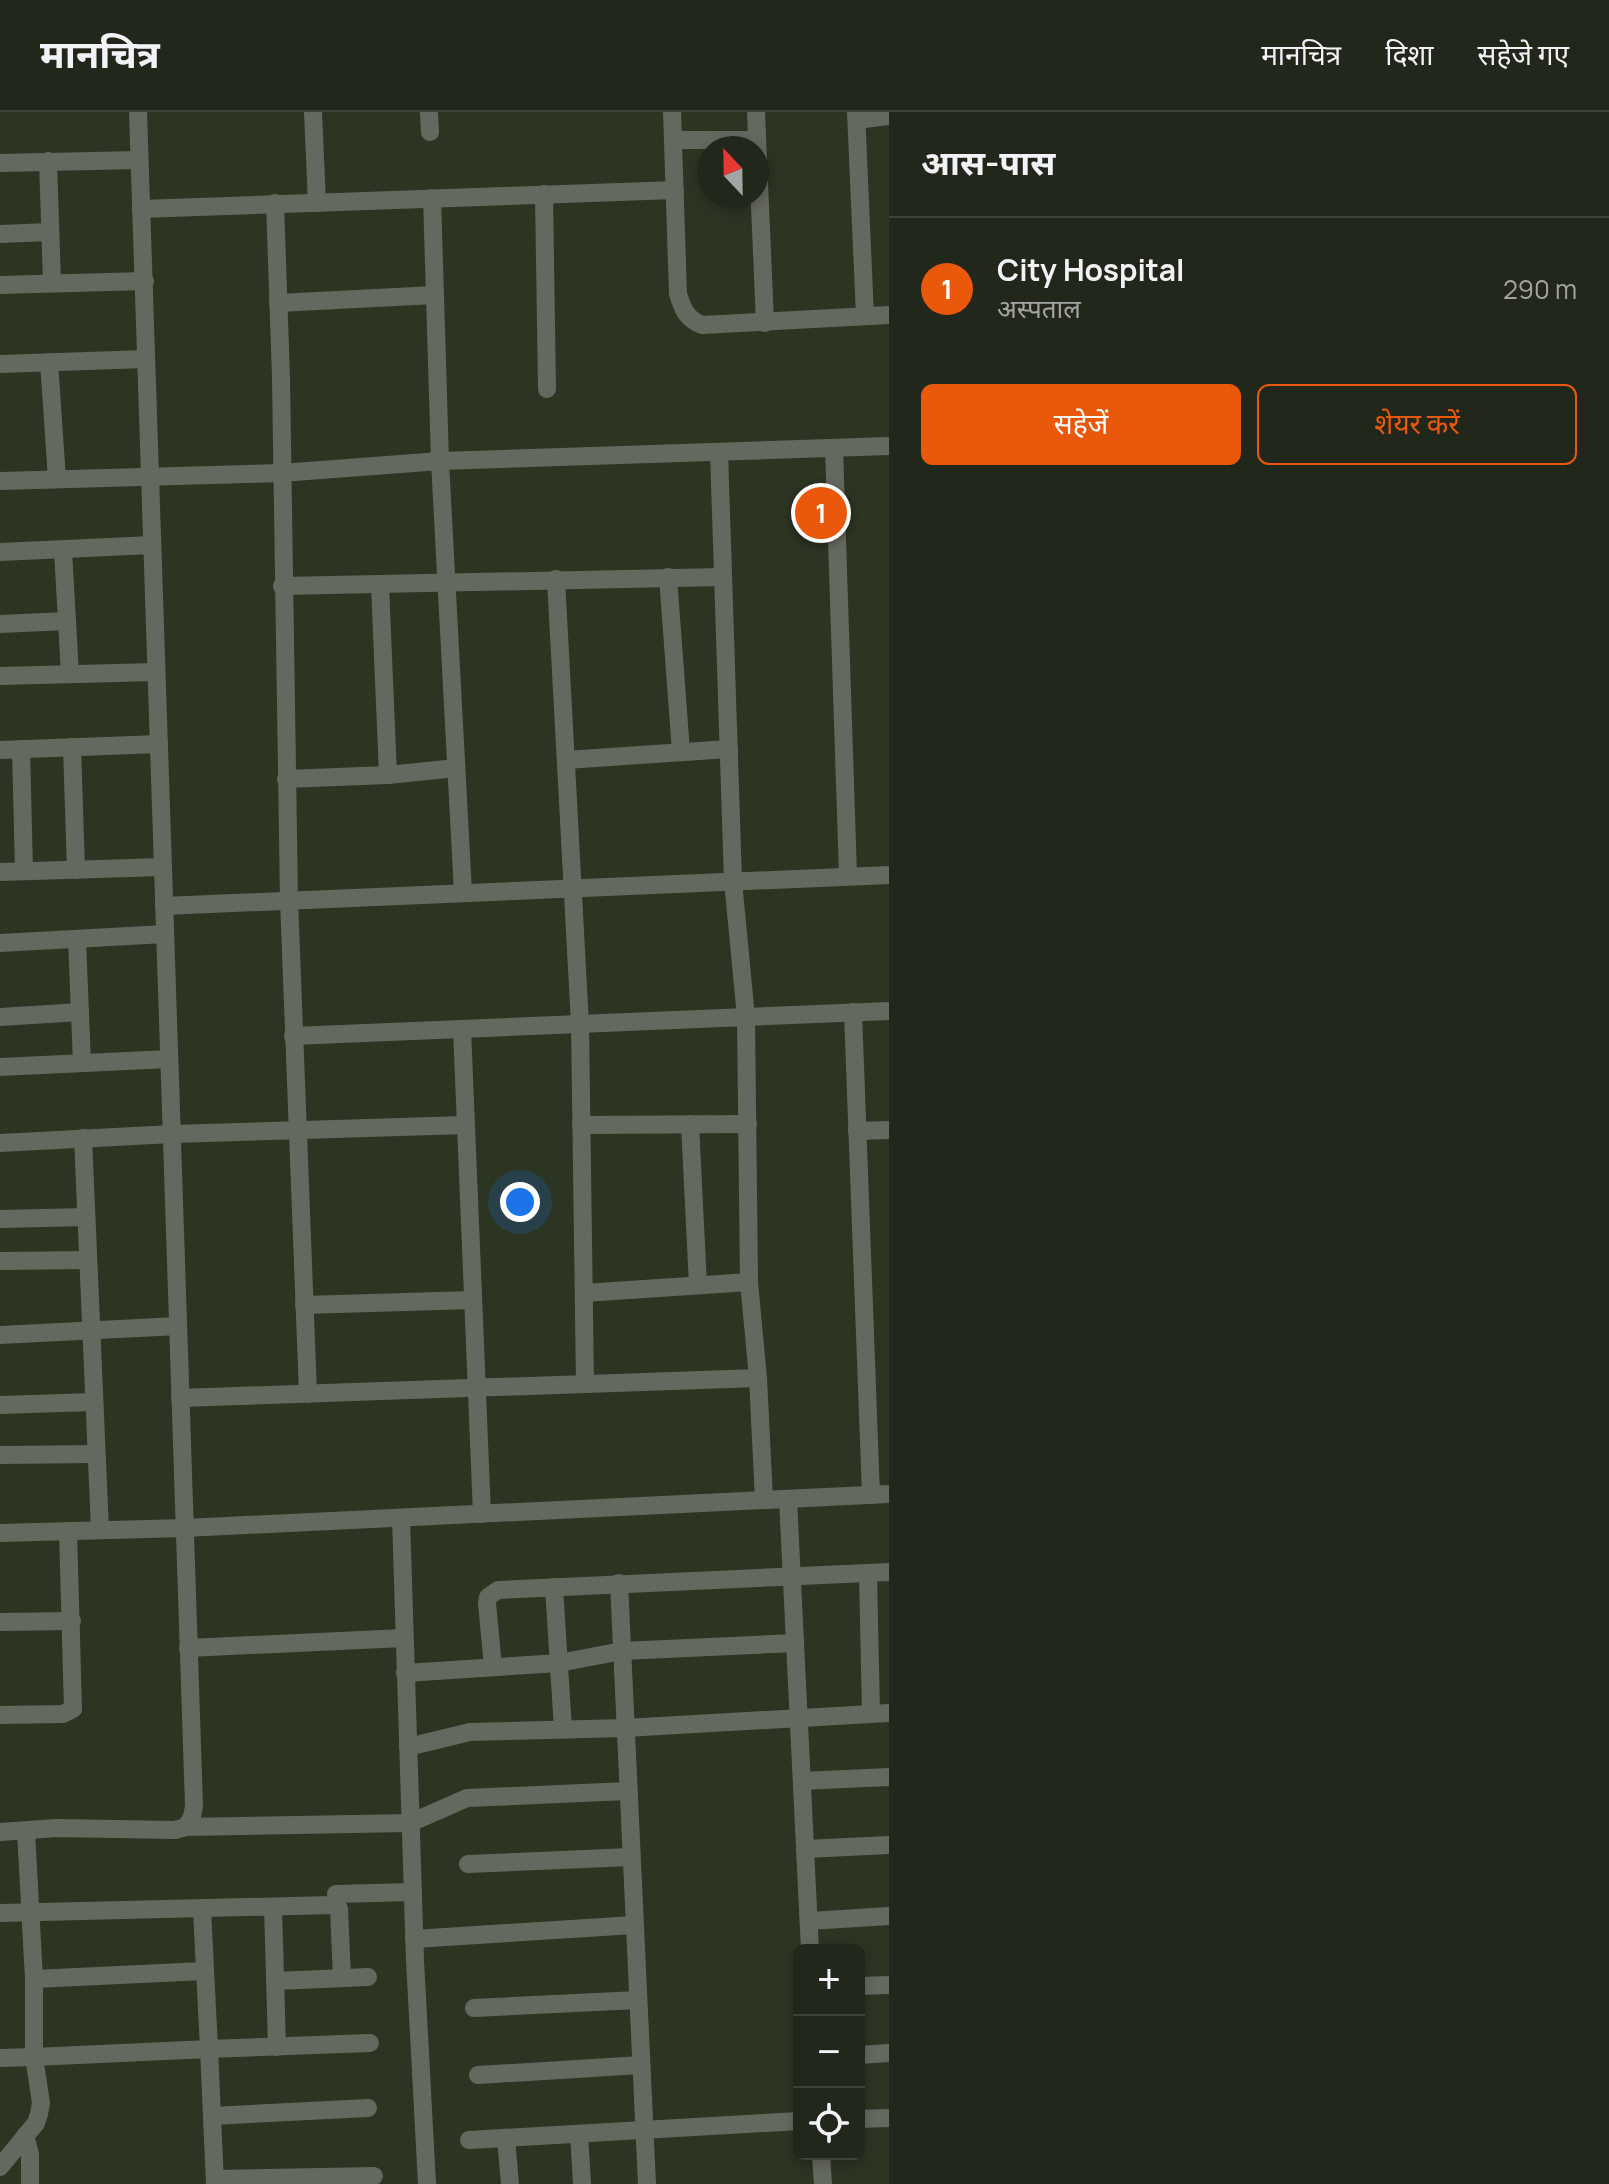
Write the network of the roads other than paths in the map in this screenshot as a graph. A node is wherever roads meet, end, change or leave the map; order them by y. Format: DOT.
graph roads {
  1 [pos="138,112"];
  2 [pos="313,112"];
  3 [pos="429,112"];
  4 [pos="672,112"];
  5 [pos="756,112"];
  6 [pos="856,116"];
  7 [pos="889,116"];
  8 [pos="430,132"];
  9 [pos="757,136"];
  10 [pos="673,140"];
  11 [pos="697,140"];
  12 [pos="139,160"];
  13 [pos="48,161"];
  14 [pos="0,163"];
  15 [pos="675,190"];
  16 [pos="544,194"];
  17 [pos="432,198"];
  18 [pos="275,203"];
  19 [pos="317,203"];
  20 [pos="760,208"];
  21 [pos="141,209"];
  22 [pos="50,232"];
  23 [pos="0,234"];
  24 [pos="145,281"];
  25 [pos="52,283"];
  26 [pos="0,285"];
  27 [pos="435,295"];
  28 [pos="278,303"];
  29 [pos="889,315"];
  30 [pos="865,316"];
  31 [pos="765,323"];
  32 [pos="146,359"];
  33 [pos="49,362"];
  34 [pos="0,364"];
  35 [pos="547,389"];
  36 [pos="889,446"];
  37 [pos="834,448"];
  38 [pos="719,452"];
  39 [pos="440,461"];
  40 [pos="281,473"];
  41 [pos="150,478"];
  42 [pos="57,479"];
  43 [pos="0,481"];
  44 [pos="152,545"];
  45 [pos="63,551"];
  46 [pos="0,552"];
  47 [pos="668,577"];
  48 [pos="722,577"];
  49 [pos="556,579"];
  50 [pos="446,581"];
  51 [pos="380,585"];
  52 [pos="282,586"];
  53 [pos="67,621"];
  54 [pos="0,624"];
  55 [pos="156,672"];
  56 [pos="70,674"];
  57 [pos="0,676"];
  58 [pos="159,744"];
  59 [pos="72,747"];
  60 [pos="21,749"];
  61 [pos="729,749"];
  62 [pos="0,750"];
  63 [pos="681,752"];
  64 [pos="566,760"];
  65 [pos="456,768"];
  66 [pos="388,775"];
  67 [pos="286,779"];
  68 [pos="163,867"];
  69 [pos="76,870"];
  70 [pos="24,871"];
  71 [pos="0,872"];
  72 [pos="848,875"];
  73 [pos="889,875"];
  74 [pos="733,881"];
  75 [pos="572,888"];
  76 [pos="463,893"];
  77 [pos="289,900"];
  78 [pos="164,906"];
  79 [pos="165,934"];
  80 [pos="77,939"];
  81 [pos="0,943"];
  82 [pos="889,1011"];
  83 [pos="80,1012"];
  84 [pos="853,1012"];
  85 [pos="0,1017"];
  86 [pos="746,1017"];
  87 [pos="580,1024"];
  88 [pos="462,1029"];
  89 [pos="293,1036"];
  90 [pos="169,1059"];
  91 [pos="82,1063"];
  92 [pos="0,1067"];
  93 [pos="690,1124"];
  94 [pos="748,1124"];
  95 [pos="465,1125"];
  96 [pos="581,1125"];
  97 [pos="296,1130"];
  98 [pos="889,1130"];
  99 [pos="857,1131"];
  100 [pos="172,1134"];
  101 [pos="83,1138"];
  102 [pos="0,1143"];
  103 [pos="86,1217"];
  104 [pos="0,1219"];
  105 [pos="87,1260"];
  106 [pos="0,1261"];
  107 [pos="749,1282"];
  108 [pos="698,1285"];
  109 [pos="584,1293"];
  110 [pos="472,1300"];
  111 [pos="304,1305"];
  112 [pos="178,1326"];
  113 [pos="90,1330"];
  114 [pos="0,1335"];
  115 [pos="758,1378"];
  116 [pos="585,1384"];
  117 [pos="475,1388"];
  118 [pos="308,1394"];
  119 [pos="180,1398"];
  120 [pos="93,1402"];
  121 [pos="0,1405"];
  122 [pos="96,1454"];
  123 [pos="0,1455"];
  124 [pos="880,1494"];
  125 [pos="788,1499"];
  126 [pos="764,1500"];
  127 [pos="482,1514"];
  128 [pos="401,1518"];
  129 [pos="185,1528"];
  130 [pos="100,1530"];
  131 [pos="68,1531"];
  132 [pos="0,1533"];
  133 [pos="889,1572"];
  134 [pos="868,1574"];
  135 [pos="792,1577"];
  136 [pos="619,1583"];
  137 [pos="554,1587"];
  138 [pos="72,1621"];
  139 [pos="0,1622"];
  140 [pos="404,1638"];
  141 [pos="795,1643"];
  142 [pos="188,1648"];
  143 [pos="889,1648"];
  144 [pos="870,1650"];
  145 [pos="622,1651"];
  146 [pos="559,1663"];
  147 [pos="493,1667"];
  148 [pos="405,1673"];
  149 [pos="880,1713"];
  150 [pos="0,1715"];
  151 [pos="799,1717"];
  152 [pos="625,1728"];
  153 [pos="563,1729"];
  154 [pos="408,1747"];
  155 [pos="889,1777"];
  156 [pos="802,1781"];
  157 [pos="628,1791"];
  158 [pos="410,1823"];
  159 [pos="186,1827"];
  160 [pos="26,1831"];
  161 [pos="0,1832"];
  162 [pos="889,1845"];
  163 [pos="805,1849"];
  164 [pos="631,1857"];
  165 [pos="468,1864"];
  166 [pos="413,1892"];
  167 [pos="336,1894"];
  168 [pos="273,1907"];
  169 [pos="202,1909"];
  170 [pos="0,1913"];
  171 [pos="30,1913"];
  172 [pos="889,1916"];
  173 [pos="809,1921"];
  174 [pos="634,1925"];
  175 [pos="414,1939"];
  176 [pos="810,1944"];
  177 [pos="204,1971"];
  178 [pos="368,1977"];
  179 [pos="342,1978"];
  180 [pos="34,1979"];
  181 [pos="275,1981"];
  182 [pos="889,1985"];
  183 [pos="865,1986"];
  184 [pos="638,2000"];
  185 [pos="474,2008"];
  186 [pos="370,2043"];
  187 [pos="277,2047"];
  188 [pos="209,2049"];
  189 [pos="889,2053"];
  190 [pos="865,2055"];
  191 [pos="34,2057"];
  192 [pos="0,2058"];
  193 [pos="641,2065"];
  194 [pos="478,2075"];
  195 [pos="368,2108"];
  196 [pos="212,2116"];
  197 [pos="889,2118"];
  198 [pos="865,2119"];
  199 [pos="793,2121"];
  200 [pos="644,2130"];
  201 [pos="579,2134"];
  202 [pos="25,2136"];
  203 [pos="506,2138"];
  204 [pos="469,2140"];
  205 [pos="821,2160"];
  206 [pos="0,2167"];
  207 [pos="374,2176"];
  208 [pos="215,2181"];
  209 [pos="30,2184"];
  210 [pos="427,2184"];
  211 [pos="510,2184"];
  212 [pos="582,2184"];
  213 [pos="647,2184"];
  214 [pos="823,2184"];
  1 -- 12 [label="street"];
  2 -- 19 [label="street"];
  3 -- 8 [label="street"];
  4 -- 10 [label="street"];
  5 -- 9 [label="street"];
  6 -- 7 [label="street"];
  6 -- 30 [label="street"];
  10 -- 11 [label="street"];
  10 -- 15 [label="street"];
  12 -- 13 [label="street"];
  12 -- 21 [label="street"];
  13 -- 14 [label="street"];
  13 -- 22 [label="street"];
  15 -- 16 [label="street"];
  15 -- 31 [label="street"];
  16 -- 17 [label="street"];
  16 -- 35 [label="street"];
  17 -- 19 [label="street"];
  17 -- 27 [label="street"];
  18 -- 19 [label="street"];
  18 -- 21 [label="street"];
  18 -- 28 [label="street"];
  20 -- 31 [label="street"];
  21 -- 24 [label="street"];
  22 -- 23 [label="street"];
  22 -- 25 [label="street"];
  24 -- 25 [label="street"];
  24 -- 32 [label="street"];
  25 -- 26 [label="street"];
  27 -- 28 [label="street"];
  27 -- 39 [label="street"];
  28 -- 40 [label="street"];
  29 -- 30 [label="street"];
  30 -- 31 [label="street"];
  32 -- 33 [label="street"];
  32 -- 41 [label="street"];
  33 -- 34 [label="street"];
  33 -- 42 [label="street"];
  36 -- 37 [label="street"];
  37 -- 38 [label="street"];
  37 -- 72 [label="street"];
  38 -- 39 [label="street"];
  38 -- 48 [label="street"];
  39 -- 40 [label="street"];
  39 -- 50 [label="street"];
  40 -- 41 [label="street"];
  40 -- 52 [label="street"];
  41 -- 42 [label="street"];
  41 -- 44 [label="street"];
  42 -- 43 [label="street"];
  44 -- 45 [label="street"];
  44 -- 55 [label="street"];
  45 -- 46 [label="street"];
  45 -- 53 [label="street"];
  47 -- 48 [label="street"];
  47 -- 49 [label="street"];
  47 -- 63 [label="street"];
  48 -- 61 [label="street"];
  49 -- 50 [label="street"];
  49 -- 64 [label="street"];
  50 -- 51 [label="street"];
  50 -- 65 [label="street"];
  51 -- 52 [label="street"];
  51 -- 66 [label="street"];
  52 -- 67 [label="street"];
  53 -- 54 [label="street"];
  53 -- 56 [label="street"];
  55 -- 56 [label="street"];
  55 -- 58 [label="street"];
  56 -- 57 [label="street"];
  58 -- 59 [label="street"];
  58 -- 68 [label="street"];
  59 -- 60 [label="street"];
  59 -- 69 [label="street"];
  60 -- 62 [label="street"];
  60 -- 70 [label="street"];
  61 -- 63 [label="street"];
  61 -- 74 [label="street"];
  63 -- 64 [label="street"];
  64 -- 75 [label="street"];
  65 -- 66 [label="street"];
  65 -- 76 [label="street"];
  66 -- 67 [label="street"];
  67 -- 77 [label="street"];
  68 -- 69 [label="street"];
  68 -- 78 [label="street"];
  69 -- 70 [label="street"];
  70 -- 71 [label="street"];
  72 -- 73 [label="street"];
  72 -- 74 [label="street"];
  74 -- 75 [label="street"];
  74 -- 86 [label="street"];
  75 -- 76 [label="street"];
  75 -- 87 [label="street"];
  76 -- 77 [label="street"];
  77 -- 78 [label="street"];
  77 -- 89 [label="street"];
  78 -- 79 [label="street"];
  79 -- 80 [label="street"];
  79 -- 90 [label="street"];
  80 -- 81 [label="street"];
  80 -- 83 [label="street"];
  82 -- 84 [label="street"];
  83 -- 85 [label="street"];
  83 -- 91 [label="street"];
  84 -- 86 [label="street"];
  84 -- 99 [label="street"];
  86 -- 87 [label="street"];
  86 -- 94 [label="street"];
  87 -- 88 [label="street"];
  87 -- 96 [label="street"];
  88 -- 89 [label="street"];
  88 -- 95 [label="street"];
  89 -- 97 [label="street"];
  90 -- 91 [label="street"];
  90 -- 100 [label="street"];
  91 -- 92 [label="street"];
  93 -- 94 [label="street"];
  93 -- 96 [label="street"];
  93 -- 108 [label="street"];
  94 -- 107 [label="street"];
  95 -- 97 [label="street"];
  95 -- 110 [label="street"];
  96 -- 109 [label="street"];
  97 -- 100 [label="street"];
  97 -- 111 [label="street"];
  98 -- 99 [label="street"];
  99 -- 124 [label="street"];
  100 -- 101 [label="street"];
  100 -- 112 [label="street"];
  101 -- 102 [label="street"];
  101 -- 103 [label="street"];
  103 -- 104 [label="street"];
  103 -- 105 [label="street"];
  105 -- 106 [label="street"];
  105 -- 113 [label="street"];
  107 -- 108 [label="street"];
  107 -- 115 [label="street"];
  108 -- 109 [label="street"];
  109 -- 116 [label="street"];
  110 -- 111 [label="street"];
  110 -- 117 [label="street"];
  111 -- 118 [label="street"];
  112 -- 113 [label="street"];
  112 -- 119 [label="street"];
  113 -- 114 [label="street"];
  113 -- 120 [label="street"];
  115 -- 116 [label="street"];
  115 -- 126 [label="street"];
  116 -- 117 [label="street"];
  117 -- 118 [label="street"];
  117 -- 127 [label="street"];
  118 -- 119 [label="street"];
  119 -- 129 [label="street"];
  120 -- 121 [label="street"];
  120 -- 122 [label="street"];
  122 -- 123 [label="street"];
  122 -- 130 [label="street"];
  124 -- 125 [label="street"];
  125 -- 126 [label="street"];
  125 -- 135 [label="street"];
  126 -- 127 [label="street"];
  127 -- 128 [label="street"];
  128 -- 129 [label="street"];
  128 -- 140 [label="street"];
  129 -- 130 [label="street"];
  129 -- 142 [label="street"];
  130 -- 131 [label="street"];
  131 -- 132 [label="street"];
  131 -- 138 [label="street"];
  133 -- 134 [label="street"];
  134 -- 135 [label="street"];
  134 -- 144 [label="street"];
  135 -- 136 [label="street"];
  135 -- 141 [label="street"];
  136 -- 137 [label="street"];
  136 -- 145 [label="street"];
  137 -- 146 [label="street"];
  137 -- 147 [label="street"];
  138 -- 139 [label="street"];
  138 -- 150 [label="street"];
  140 -- 142 [label="street"];
  140 -- 148 [label="street"];
  141 -- 145 [label="street"];
  141 -- 151 [label="street"];
  142 -- 159 [label="street"];
  143 -- 144 [label="street"];
  144 -- 149 [label="street"];
  145 -- 146 [label="street"];
  145 -- 152 [label="street"];
  146 -- 147 [label="street"];
  146 -- 153 [label="street"];
  147 -- 148 [label="street"];
  148 -- 154 [label="street"];
  149 -- 151 [label="street"];
  151 -- 152 [label="street"];
  151 -- 156 [label="street"];
  152 -- 153 [label="street"];
  152 -- 157 [label="street"];
  153 -- 154 [label="street"];
  154 -- 158 [label="street"];
  155 -- 156 [label="street"];
  156 -- 163 [label="street"];
  157 -- 158 [label="street"];
  157 -- 164 [label="street"];
  158 -- 159 [label="street"];
  158 -- 166 [label="street"];
  159 -- 160 [label="street"];
  160 -- 161 [label="street"];
  160 -- 171 [label="street"];
  162 -- 163 [label="street"];
  163 -- 173 [label="street"];
  164 -- 165 [label="street"];
  164 -- 174 [label="street"];
  166 -- 167 [label="street"];
  166 -- 175 [label="street"];
  168 -- 169 [label="street"];
  168 -- 179 [label="street"];
  168 -- 181 [label="street"];
  169 -- 171 [label="street"];
  169 -- 177 [label="street"];
  170 -- 171 [label="street"];
  171 -- 180 [label="street"];
  172 -- 173 [label="street"];
  173 -- 176 [label="street"];
  174 -- 175 [label="street"];
  174 -- 184 [label="street"];
  175 -- 210 [label="street"];
  177 -- 180 [label="street"];
  177 -- 188 [label="street"];
  178 -- 179 [label="street"];
  179 -- 181 [label="street"];
  180 -- 191 [label="street"];
  181 -- 187 [label="street"];
  182 -- 183 [label="street"];
  184 -- 185 [label="street"];
  184 -- 193 [label="street"];
  186 -- 187 [label="street"];
  187 -- 188 [label="street"];
  188 -- 191 [label="street"];
  188 -- 196 [label="street"];
  189 -- 190 [label="street"];
  191 -- 192 [label="street"];
  191 -- 202 [label="street"];
  193 -- 194 [label="street"];
  193 -- 200 [label="street"];
  195 -- 196 [label="street"];
  196 -- 208 [label="street"];
  197 -- 198 [label="street"];
  199 -- 200 [label="street"];
  200 -- 201 [label="street"];
  200 -- 213 [label="street"];
  201 -- 203 [label="street"];
  201 -- 212 [label="street"];
  202 -- 206 [label="street"];
  202 -- 209 [label="street"];
  203 -- 204 [label="street"];
  203 -- 211 [label="street"];
  205 -- 214 [label="street"];
  207 -- 208 [label="street"];
}
